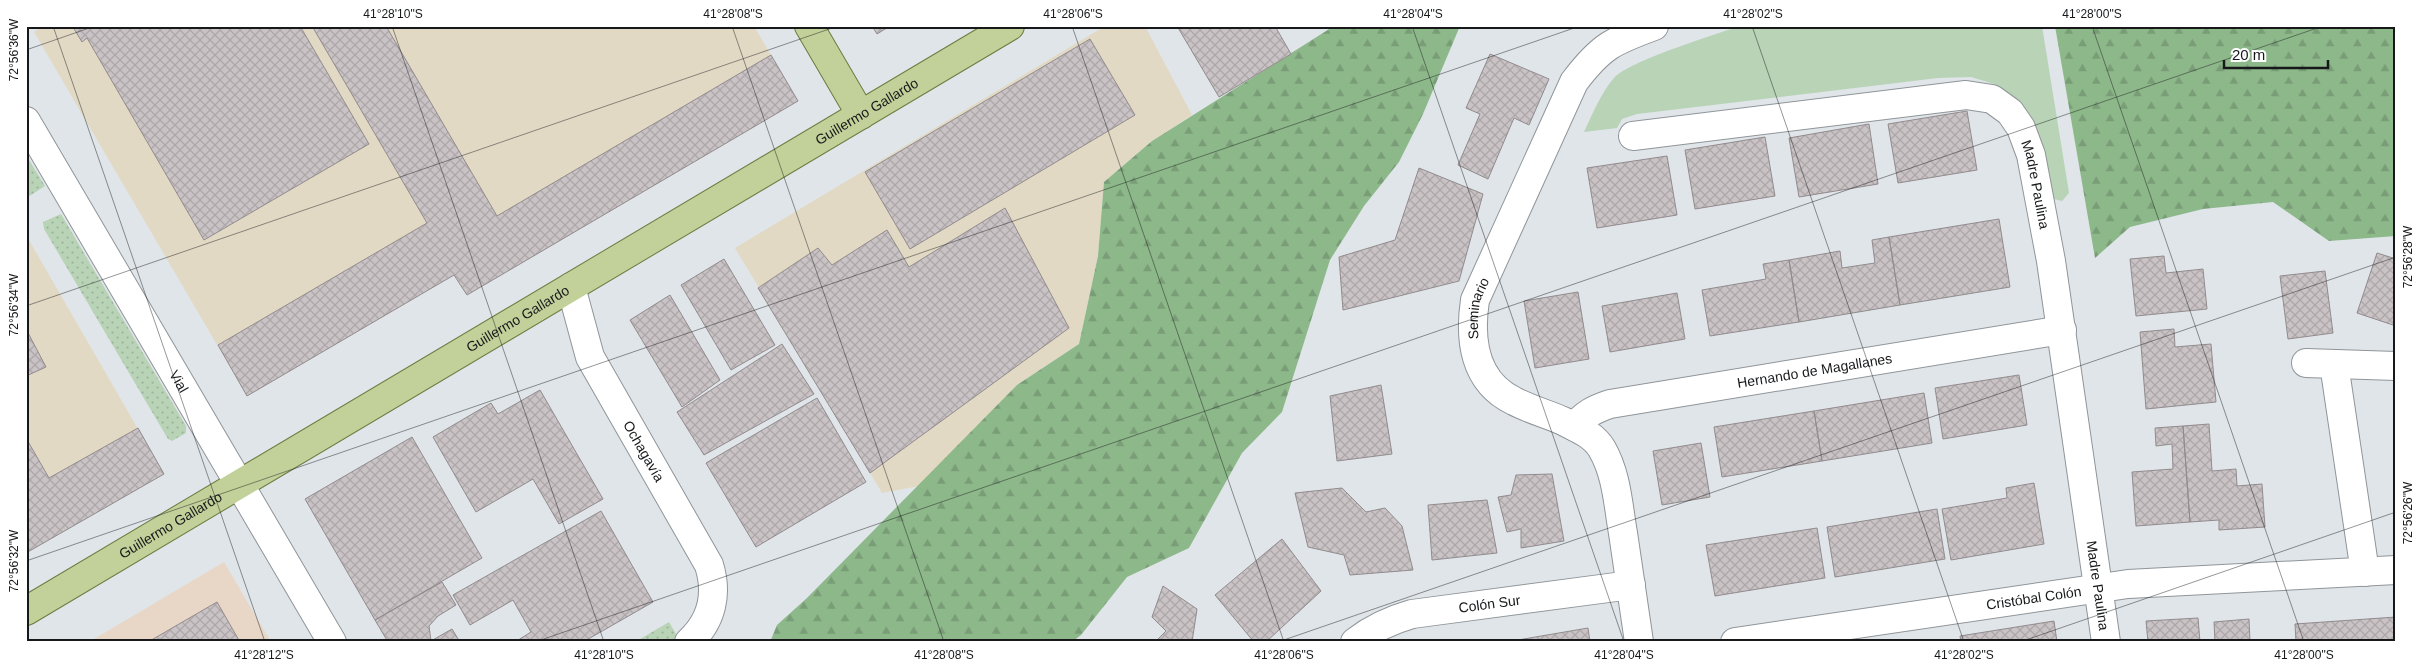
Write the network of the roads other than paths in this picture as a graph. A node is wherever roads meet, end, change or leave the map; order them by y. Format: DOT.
graph roads {
  1 [pos="809,26"];
  2 [pos="1010,26"];
  3 [pos="1654,26"];
  4 [pos="861,115"];
  5 [pos="26,121"];
  6 [pos="1633,136"];
  7 [pos="570,286"];
  8 [pos="2062,330"];
  9 [pos="2306,363"];
  10 [pos="2334,364"];
  11 [pos="2396,366"];
  12 [pos="1575,427"];
  13 [pos="240,485"];
  14 [pos="2396,570"];
  15 [pos="2365,572"];
  16 [pos="1631,585"];
  17 [pos="2099,588"];
  18 [pos="26,611"];
  19 [pos="332,642"];
  20 [pos="689,642"];
  21 [pos="1356,642"];
  22 [pos="1639,642"];
  23 [pos="1735,642"];
  24 [pos="2106,642"];
  1 -- 4 [label="main road"];
  2 -- 4 [label="main road, Guillermo Gallardo"];
  3 -- 12 [label="street, Seminario"];
  4 -- 7 [label="main road, Guillermo Gallardo"];
  5 -- 13 [label="street, Vial"];
  6 -- 8 [label="street, Madre Paulina"];
  7 -- 13 [label="main road, Guillermo Gallardo"];
  7 -- 20 [label="street, Ochagavía"];
  8 -- 12 [label="street, Hernando de Magallanes"];
  8 -- 17 [label="street, Madre Paulina"];
  9 -- 10 [label="street"];
  10 -- 11 [label="street"];
  10 -- 15 [label="street"];
  12 -- 16 [label="street, Seminario"];
  13 -- 18 [label="main road, Guillermo Gallardo"];
  13 -- 19 [label="street, Vial"];
  14 -- 15 [label="street, Cristóbal Colón"];
  15 -- 17 [label="street, Cristóbal Colón"];
  16 -- 21 [label="street, Colón Sur"];
  16 -- 22 [label="street, Seminario"];
  17 -- 23 [label="street, Cristóbal Colón"];
  17 -- 24 [label="street, Madre Paulina"];
}
